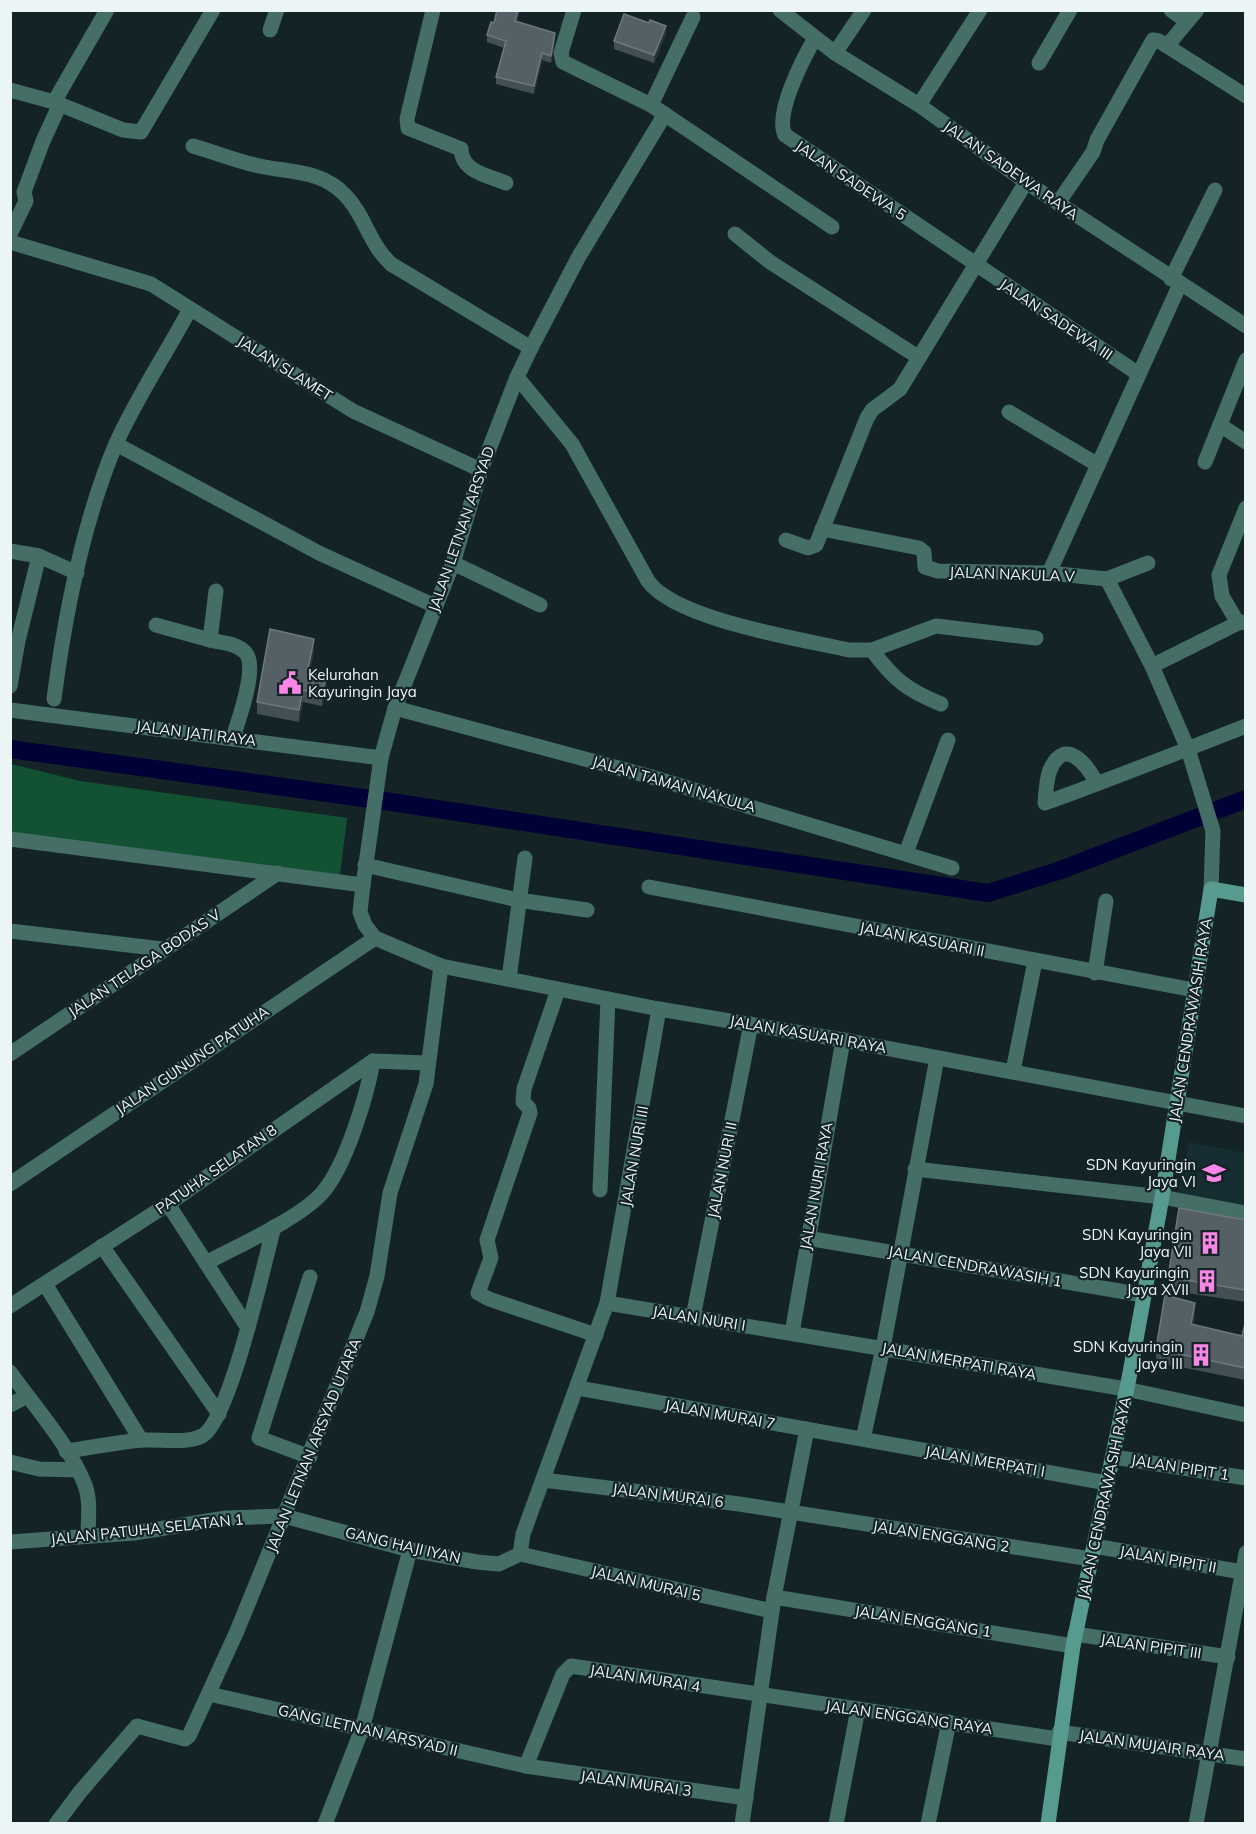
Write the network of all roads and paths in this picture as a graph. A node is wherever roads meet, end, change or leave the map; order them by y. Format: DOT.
graph roads {
  1 [pos="107,10"];
  2 [pos="213,10"];
  3 [pos="277,10"];
  4 [pos="433,10"];
  5 [pos="574,10"];
  6 [pos="780,10"];
  7 [pos="864,10"];
  8 [pos="980,10"];
  9 [pos="1070,10"];
  10 [pos="1171,10"];
  11 [pos="1191,16"];
  12 [pos="693,17"];
  13 [pos="270,30"];
  14 [pos="815,38"];
  15 [pos="1167,46"];
  16 [pos="835,53"];
  17 [pos="1039,63"];
  18 [pos="10,90"];
  19 [pos="1245,96"];
  20 [pos="57,103"];
  21 [pos="651,105"];
  22 [pos="919,105"];
  23 [pos="665,114"];
  24 [pos="193,146"];
  25 [pos="1026,182"];
  26 [pos="506,183"];
  27 [pos="1215,190"];
  28 [pos="1058,203"];
  29 [pos="832,227"];
  30 [pos="10,234"];
  31 [pos="735,234"];
  32 [pos="10,242"];
  33 [pos="974,264"];
  34 [pos="1175,281"];
  35 [pos="190,309"];
  36 [pos="1245,326"];
  37 [pos="531,348"];
  38 [pos="918,357"];
  39 [pos="1245,360"];
  40 [pos="1137,373"];
  41 [pos="517,376"];
  42 [pos="1009,412"];
  43 [pos="1220,425"];
  44 [pos="1245,442"];
  45 [pos="116,444"];
  46 [pos="1205,462"];
  47 [pos="1098,465"];
  48 [pos="481,470"];
  49 [pos="1245,508"];
  50 [pos="822,529"];
  51 [pos="786,540"];
  52 [pos="10,551"];
  53 [pos="39,556"];
  54 [pos="453,563"];
  55 [pos="1148,563"];
  56 [pos="77,573"];
  57 [pos="1049,573"];
  58 [pos="1107,579"];
  59 [pos="216,591"];
  60 [pos="540,605"];
  61 [pos="435,606"];
  62 [pos="1242,622"];
  63 [pos="156,625"];
  64 [pos="1036,639"];
  65 [pos="210,640"];
  66 [pos="872,650"];
  67 [pos="1152,666"];
  68 [pos="10,686"];
  69 [pos="54,699"];
  70 [pos="941,704"];
  71 [pos="395,708"];
  72 [pos="10,710"];
  73 [pos="1245,726"];
  74 [pos="233,738"];
  75 [pos="948,740"];
  76 [pos="1188,749"];
  77 [pos="381,758"];
  78 [pos="1097,784"];
  79 [pos="10,839"];
  80 [pos="906,853"];
  81 [pos="525,858"];
  82 [pos="365,866"];
  83 [pos="952,868"];
  84 [pos="278,873"];
  85 [pos="363,885"];
  86 [pos="649,887"];
  87 [pos="1211,889"];
  88 [pos="1245,895"];
  89 [pos="518,900"];
  90 [pos="1106,901"];
  91 [pos="587,910"];
  92 [pos="18,932"];
  93 [pos="375,938"];
  94 [pos="10,943"];
  95 [pos="162,949"];
  96 [pos="1035,961"];
  97 [pos="441,966"];
  98 [pos="1095,973"];
  99 [pos="508,979"];
  100 [pos="558,990"];
  101 [pos="1194,990"];
  102 [pos="608,999"];
  103 [pos="659,1009"];
  104 [pos="751,1024"];
  105 [pos="843,1040"];
  106 [pos="10,1054"];
  107 [pos="937,1058"];
  108 [pos="373,1061"];
  109 [pos="428,1063"];
  110 [pos="1013,1071"];
  111 [pos="1175,1103"];
  112 [pos="1245,1116"];
  113 [pos="915,1169"];
  114 [pos="10,1184"];
  115 [pos="600,1190"];
  116 [pos="1162,1197"];
  117 [pos="168,1204"];
  118 [pos="1245,1213"];
  119 [pos="274,1227"];
  120 [pos="807,1238"];
  121 [pos="102,1246"];
  122 [pos="899,1254"];
  123 [pos="206,1263"];
  124 [pos="310,1277"];
  125 [pos="45,1284"];
  126 [pos="1143,1295"];
  127 [pos="607,1303"];
  128 [pos="10,1306"];
  129 [pos="693,1317"];
  130 [pos="248,1328"];
  131 [pos="792,1333"];
  132 [pos="596,1335"];
  133 [pos="883,1348"];
  134 [pos="10,1372"];
  135 [pos="578,1388"];
  136 [pos="1126,1389"];
  137 [pos="27,1396"];
  138 [pos="10,1405"];
  139 [pos="219,1414"];
  140 [pos="1245,1415"];
  141 [pos="807,1429"];
  142 [pos="863,1439"];
  143 [pos="141,1440"];
  144 [pos="66,1451"];
  145 [pos="310,1456"];
  146 [pos="1114,1457"];
  147 [pos="10,1462"];
  148 [pos="77,1470"];
  149 [pos="1245,1478"];
  150 [pos="543,1480"];
  151 [pos="1107,1483"];
  152 [pos="792,1512"];
  153 [pos="284,1516"];
  154 [pos="88,1536"];
  155 [pos="10,1542"];
  156 [pos="410,1550"];
  157 [pos="1093,1552"];
  158 [pos="1245,1553"];
  159 [pos="520,1554"];
  160 [pos="1242,1572"];
  161 [pos="773,1604"];
  162 [pos="1074,1640"];
  163 [pos="1228,1657"];
  164 [pos="209,1694"];
  165 [pos="759,1695"];
  166 [pos="858,1709"];
  167 [pos="949,1722"];
  168 [pos="362,1729"];
  169 [pos="1059,1736"];
  170 [pos="1209,1753"];
  171 [pos="1245,1759"];
  172 [pos="526,1766"];
  173 [pos="746,1798"];
  174 [pos="1048,1823"];
  175 [pos="56,1824"];
  176 [pos="325,1824"];
  177 [pos="742,1824"];
  178 [pos="836,1824"];
  179 [pos="928,1824"];
  180 [pos="1196,1824"];
  1 -- 20 [label="street"];
  2 -- 20 [label="street"];
  3 -- 13 [label="street"];
  4 -- 26 [label="street"];
  5 -- 21 [label="street"];
  6 -- 14 [label="street, JALAN SADEWA RAYA"];
  7 -- 16 [label="street"];
  8 -- 22 [label="street"];
  9 -- 17 [label="street"];
  10 -- 11 [label="street"];
  11 -- 15 [label="street"];
  12 -- 21 [label="street"];
  14 -- 16 [label="street, JALAN SADEWA RAYA"];
  14 -- 33 [label="street, JALAN SADEWA 5"];
  15 -- 19 [label="street"];
  15 -- 28 [label="street"];
  16 -- 22 [label="street, JALAN SADEWA RAYA"];
  18 -- 20 [label="street"];
  20 -- 30 [label="street"];
  21 -- 23 [label="street"];
  22 -- 25 [label="street, JALAN SADEWA RAYA"];
  23 -- 29 [label="street"];
  23 -- 37 [label="street, JALAN LETNAN ARSYAD"];
  24 -- 37 [label="street"];
  25 -- 28 [label="street, JALAN SADEWA RAYA"];
  25 -- 33 [label="street"];
  27 -- 34 [label="street"];
  28 -- 34 [label="street, JALAN SADEWA RAYA"];
  31 -- 38 [label="street"];
  32 -- 35 [label="street, JALAN SLAMET"];
  33 -- 38 [label="street"];
  33 -- 40 [label="street, JALAN SADEWA III"];
  34 -- 36 [label="street, JALAN SADEWA RAYA"];
  34 -- 40 [label="street"];
  35 -- 45 [label="street"];
  35 -- 48 [label="street, JALAN SLAMET"];
  37 -- 41 [label="street, JALAN LETNAN ARSYAD"];
  38 -- 50 [label="street"];
  39 -- 43 [label="street"];
  40 -- 47 [label="street"];
  41 -- 48 [label="street, JALAN LETNAN ARSYAD"];
  41 -- 66 [label="street"];
  42 -- 47 [label="street"];
  43 -- 44 [label="street"];
  43 -- 46 [label="street"];
  45 -- 56 [label="street"];
  45 -- 61 [label="street"];
  47 -- 57 [label="street"];
  48 -- 54 [label="street, JALAN LETNAN ARSYAD"];
  49 -- 62 [label="street"];
  50 -- 51 [label="street"];
  50 -- 57 [label="street, JALAN NAKULA V"];
  52 -- 53 [label="street"];
  53 -- 56 [label="street"];
  53 -- 68 [label="street"];
  54 -- 60 [label="street"];
  54 -- 61 [label="street, JALAN LETNAN ARSYAD"];
  55 -- 58 [label="street"];
  56 -- 69 [label="street"];
  57 -- 58 [label="street, JALAN NAKULA V"];
  58 -- 67 [label="street"];
  59 -- 65 [label="street"];
  61 -- 71 [label="street, JALAN LETNAN ARSYAD"];
  62 -- 67 [label="street"];
  63 -- 65 [label="street"];
  64 -- 66 [label="street"];
  65 -- 74 [label="street"];
  66 -- 70 [label="street"];
  67 -- 76 [label="street"];
  71 -- 77 [label="street, JALAN LETNAN ARSYAD"];
  71 -- 80 [label="street, JALAN TAMAN NAKULA"];
  72 -- 74 [label="street, JALAN JATI RAYA"];
  73 -- 76 [label="street"];
  74 -- 77 [label="street, JALAN JATI RAYA"];
  75 -- 80 [label="street"];
  76 -- 78 [label="street"];
  76 -- 87 [label="street"];
  77 -- 82 [label="street, JALAN LETNAN ARSYAD"];
  78 -- 78 [label="street"];
  79 -- 84 [label="street"];
  80 -- 83 [label="street, JALAN TAMAN NAKULA"];
  81 -- 89 [label="street"];
  82 -- 85 [label="street, JALAN LETNAN ARSYAD"];
  82 -- 89 [label="street"];
  84 -- 85 [label="street"];
  84 -- 95 [label="street, JALAN TELAGA BODAS V"];
  85 -- 93 [label="street, JALAN LETNAN ARSYAD"];
  86 -- 96 [label="street, JALAN KASUARI II"];
  87 -- 88 [label="street"];
  87 -- 101 [label="street, JALAN CENDRAWASIH RAYA"];
  89 -- 91 [label="street"];
  89 -- 99 [label="street"];
  90 -- 98 [label="street"];
  92 -- 94 [label="street"];
  92 -- 95 [label="street"];
  93 -- 97 [label="street"];
  93 -- 114 [label="street, JALAN GUNUNG PATUHA"];
  95 -- 106 [label="street, JALAN TELAGA BODAS V"];
  96 -- 98 [label="street, JALAN KASUARI II"];
  96 -- 110 [label="street"];
  97 -- 99 [label="street, JALAN KASUARI RAYA"];
  97 -- 109 [label="street, JALAN LETNAN ARSYAD UTARA"];
  98 -- 101 [label="street, JALAN KASUARI II"];
  99 -- 100 [label="street, JALAN KASUARI RAYA"];
  100 -- 102 [label="street, JALAN KASUARI RAYA"];
  100 -- 132 [label="street"];
  101 -- 111 [label="street, JALAN CENDRAWASIH RAYA"];
  102 -- 103 [label="street, JALAN KASUARI RAYA"];
  102 -- 115 [label="street"];
  103 -- 104 [label="street, JALAN KASUARI RAYA"];
  103 -- 127 [label="street, JALAN NURI III"];
  104 -- 105 [label="street, JALAN KASUARI RAYA"];
  104 -- 129 [label="street, JALAN NURI II"];
  105 -- 107 [label="street, JALAN KASUARI RAYA"];
  105 -- 120 [label="street, JALAN NURI RAYA"];
  107 -- 110 [label="street, JALAN KASUARI RAYA"];
  107 -- 113 [label="street"];
  108 -- 109 [label="street"];
  108 -- 117 [label="street, PATUHA SELATAN 8"];
  108 -- 119 [label="street"];
  109 -- 145 [label="street, JALAN LETNAN ARSYAD UTARA"];
  110 -- 111 [label="street, JALAN KASUARI RAYA"];
  111 -- 112 [label="street, JALAN KASUARI RAYA"];
  111 -- 116 [label="street, JALAN CENDRAWASIH RAYA"];
  113 -- 116 [label="street"];
  113 -- 122 [label="street"];
  116 -- 118 [label="street"];
  116 -- 126 [label="street, JALAN CENDRAWASIH RAYA"];
  117 -- 121 [label="street, PATUHA SELATAN 8"];
  117 -- 123 [label="street"];
  119 -- 123 [label="street"];
  119 -- 130 [label="street"];
  120 -- 122 [label="street, JALAN CENDRAWASIH 1"];
  120 -- 131 [label="street, JALAN NURI RAYA"];
  121 -- 125 [label="street, PATUHA SELATAN 8"];
  121 -- 139 [label="street"];
  122 -- 126 [label="street, JALAN CENDRAWASIH 1"];
  122 -- 133 [label="street"];
  123 -- 130 [label="street"];
  124 -- 145 [label="street"];
  125 -- 128 [label="street, PATUHA SELATAN 8"];
  125 -- 143 [label="street"];
  126 -- 136 [label="street, JALAN CENDRAWASIH RAYA"];
  127 -- 129 [label="street, JALAN NURI I"];
  127 -- 132 [label="street, JALAN NURI III"];
  129 -- 131 [label="street, JALAN NURI I"];
  130 -- 139 [label="street"];
  131 -- 133 [label="street, JALAN MERPATI RAYA"];
  132 -- 135 [label="street, JALAN NURI III"];
  133 -- 136 [label="street, JALAN MERPATI RAYA"];
  133 -- 142 [label="street"];
  134 -- 137 [label="street"];
  135 -- 141 [label="street, JALAN MURAI 7"];
  135 -- 150 [label="street, JALAN NURI III"];
  136 -- 140 [label="street, JALAN MERPATI RAYA"];
  136 -- 146 [label="street, JALAN CENDRAWASIH RAYA"];
  137 -- 138 [label="street"];
  137 -- 144 [label="street"];
  139 -- 143 [label="street"];
  141 -- 142 [label="street, JALAN MURAI 7"];
  141 -- 152 [label="street"];
  142 -- 151 [label="street, JALAN MERPATI I"];
  143 -- 144 [label="street"];
  144 -- 148 [label="street"];
  145 -- 153 [label="street, JALAN LETNAN ARSYAD UTARA"];
  146 -- 149 [label="street, JALAN PIPIT 1"];
  146 -- 151 [label="street, JALAN CENDRAWASIH RAYA"];
  147 -- 148 [label="street"];
  148 -- 154 [label="street"];
  150 -- 152 [label="street, JALAN MURAI 6"];
  150 -- 159 [label="street, JALAN NURI III"];
  151 -- 157 [label="street, JALAN CENDRAWASIH RAYA"];
  152 -- 157 [label="street, JALAN ENGGANG 2"];
  152 -- 161 [label="street"];
  153 -- 154 [label="street, JALAN PATUHA SELATAN 1"];
  153 -- 156 [label="street, GANG HAJI IYAN"];
  153 -- 164 [label="street, JALAN LETNAN ARSYAD UTARA"];
  154 -- 155 [label="street, JALAN PATUHA SELATAN 1"];
  156 -- 159 [label="street, GANG HAJI IYAN"];
  156 -- 168 [label="street"];
  157 -- 160 [label="street, JALAN PIPIT II"];
  157 -- 162 [label="street, JALAN CENDRAWASIH RAYA"];
  158 -- 160 [label="street"];
  159 -- 161 [label="street, JALAN MURAI 5"];
  160 -- 163 [label="street"];
  161 -- 162 [label="street, JALAN ENGGANG 1"];
  161 -- 165 [label="street"];
  162 -- 163 [label="street, JALAN PIPIT III"];
  162 -- 169 [label="street, JALAN CENDRAWASIH RAYA"];
  163 -- 170 [label="street"];
  164 -- 168 [label="street, GANG LETNAN ARSYAD II"];
  164 -- 175 [label="street, JALAN LETNAN ARSYAD UTARA"];
  165 -- 166 [label="street, JALAN ENGGANG RAYA"];
  165 -- 172 [label="street, JALAN MURAI 4"];
  165 -- 173 [label="street"];
  166 -- 167 [label="street, JALAN ENGGANG RAYA"];
  166 -- 178 [label="street"];
  167 -- 169 [label="street, JALAN ENGGANG RAYA"];
  167 -- 179 [label="street"];
  168 -- 172 [label="street, GANG LETNAN ARSYAD II"];
  168 -- 176 [label="street"];
  169 -- 170 [label="street, JALAN MUJAIR RAYA"];
  169 -- 174 [label="street, JALAN CENDRAWASIH RAYA"];
  170 -- 171 [label="street, JALAN MUJAIR RAYA"];
  170 -- 180 [label="street"];
  172 -- 173 [label="street, JALAN MURAI 3"];
  173 -- 177 [label="street"];
}
